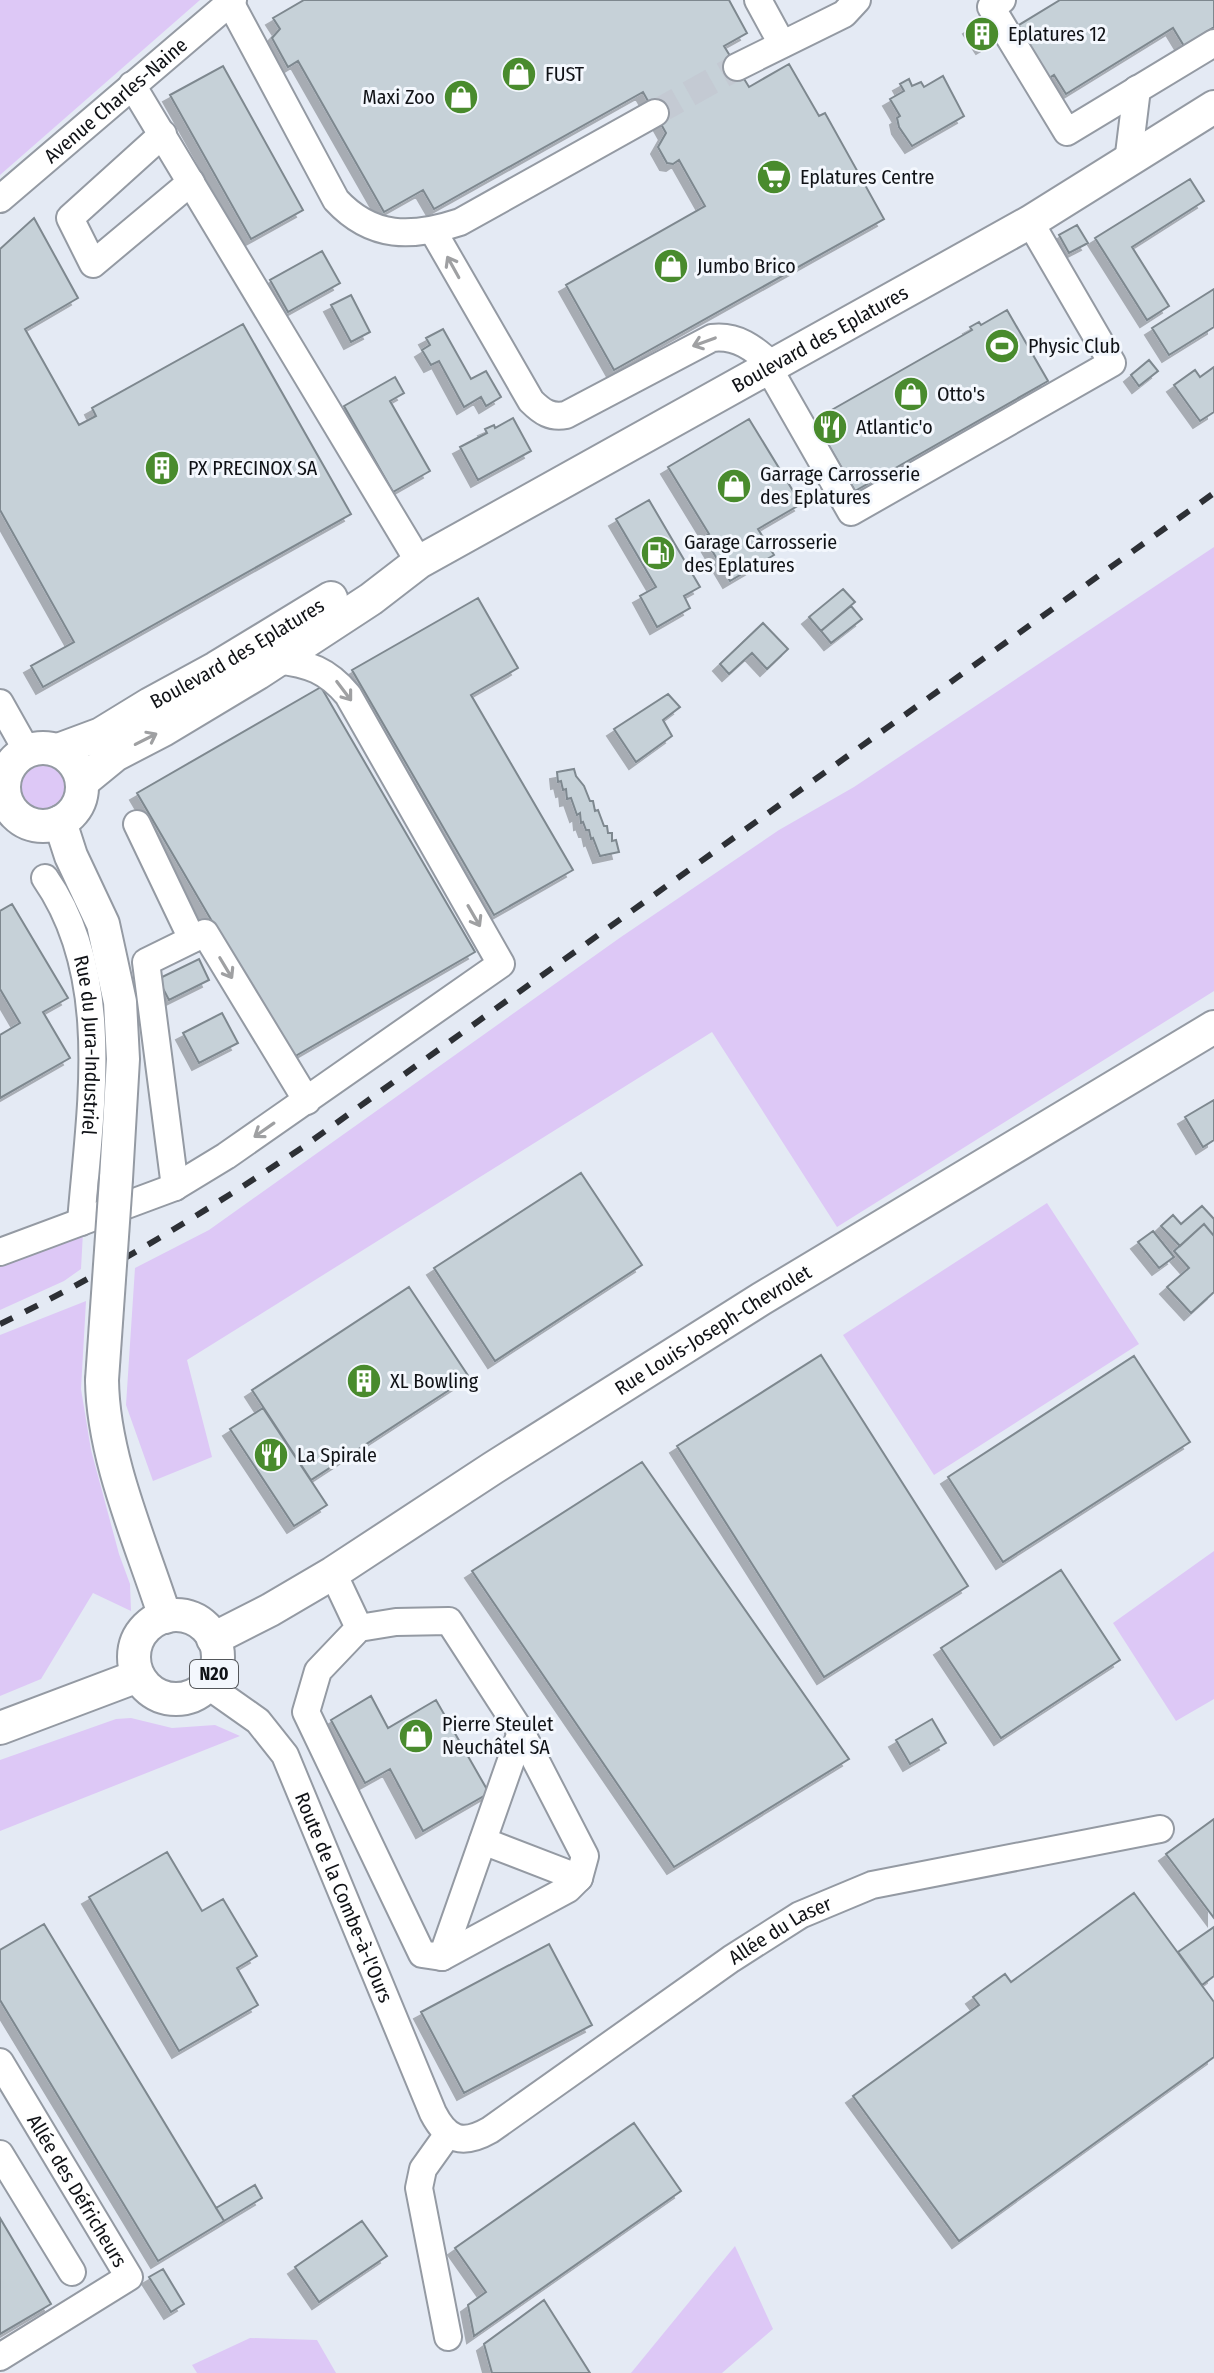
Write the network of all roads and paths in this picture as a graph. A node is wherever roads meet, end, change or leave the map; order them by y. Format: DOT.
graph roads {
  1 [pos="758,0"];
  2 [pos="857,0"];
  3 [pos="1002,0"];
  4 [pos="232,1"];
  5 [pos="1214,43"];
  6 [pos="782,44"];
  7 [pos="737,67"];
  8 [pos="132,85"];
  9 [pos="1137,89"];
  10 [pos="1214,107"];
  11 [pos="655,113"];
  12 [pos="163,134"];
  13 [pos="1128,162"];
  14 [pos="191,182"];
  15 [pos="0,199"];
  16 [pos="1030,222"];
  17 [pos="433,231"];
  18 [pos="770,366"];
  19 [pos="419,562"];
  20 [pos="277,660"];
  21 [pos="0,703"];
  22 [pos="42,750"];
  23 [pos="2,782"];
  24 [pos="82,782"];
  25 [pos="10,821"];
  26 [pos="60,822"];
  27 [pos="137,824"];
  28 [pos="45,878"];
  29 [pos="192,939"];
  30 [pos="1214,1027"];
  31 [pos="307,1101"];
  32 [pos="175,1187"];
  33 [pos="81,1222"];
  34 [pos="0,1252"];
  35 [pos="333,1573"];
  36 [pos="165,1617"];
  37 [pos="359,1628"];
  38 [pos="213,1639"];
  39 [pos="138,1676"];
  40 [pos="207,1685"];
  41 [pos="0,1728"];
  42 [pos="521,1732"];
  43 [pos="1160,1829"];
  44 [pos="483,1841"];
  45 [pos="579,1878"];
  46 [pos="442,1957"];
  47 [pos="0,2062"];
  48 [pos="448,2134"];
  49 [pos="0,2154"];
  50 [pos="72,2272"];
  51 [pos="448,2337"];
  52 [pos="0,2357"];
  1 -- 6 [label="street"];
  2 -- 6 [label="street"];
  3 -- 9 [label="street"];
  4 -- 8 [label="street, Avenue Charles-Naine"];
  4 -- 17 [label="street"];
  5 -- 9 [label="street"];
  6 -- 7 [label="street"];
  8 -- 12 [label="street"];
  8 -- 15 [label="street, Avenue Charles-Naine"];
  9 -- 13 [label="street"];
  10 -- 13 [label="main road, Boulevard des Eplatures"];
  11 -- 17 [label="street"];
  12 -- 14 [label="street"];
  12 -- 14 [label="street"];
  13 -- 16 [label="main road, Boulevard des Eplatures"];
  14 -- 19 [label="street"];
  16 -- 18 [label="main road, Boulevard des Eplatures"];
  16 -- 18 [label="street"];
  18 -- 17 [label="street, one-way"];
  18 -- 19 [label="main road, Boulevard des Eplatures"];
  19 -- 20 [label="main road, Boulevard des Eplatures"];
  19 -- 22 [label="main road, Boulevard des Eplatures"];
  24 -- 20 [label="main road, Boulevard des Eplatures, one-way"];
  20 -- 31 [label="street, one-way"];
  21 -- 22 [label="street"];
  22 -- 23 [label="main road"];
  22 -- 24 [label="main road"];
  23 -- 25 [label="main road"];
  24 -- 26 [label="main road"];
  25 -- 26 [label="main road"];
  26 -- 36 [label="main road, bridge"];
  27 -- 29 [label="street"];
  28 -- 33 [label="street, Rue du Jura-Industriel"];
  29 -- 31 [label="street, one-way"];
  29 -- 32 [label="street"];
  30 -- 35 [label="main road, Rue Louis-Joseph-Chevrolet / N20"];
  31 -- 32 [label="street, one-way"];
  32 -- 33 [label="street"];
  33 -- 34 [label="street"];
  35 -- 37 [label="street"];
  35 -- 38 [label="main road, Rue Louis-Joseph-Chevrolet / N20"];
  36 -- 38 [label="main road, N20"];
  36 -- 39 [label="main road"];
  37 -- 42 [label="street"];
  37 -- 46 [label="street"];
  38 -- 40 [label="main road, N20"];
  39 -- 40 [label="main road, N20"];
  39 -- 41 [label="main road"];
  40 -- 48 [label="street, Route de la Combe-à-l'Ours"];
  42 -- 44 [label="street"];
  42 -- 45 [label="street"];
  43 -- 48 [label="street, Allée du Laser"];
  44 -- 45 [label="street"];
  44 -- 46 [label="street"];
  45 -- 46 [label="street"];
  47 -- 52 [label="street, Allée des Défricheurs"];
  48 -- 51 [label="street"];
  49 -- 50 [label="street"];
}
